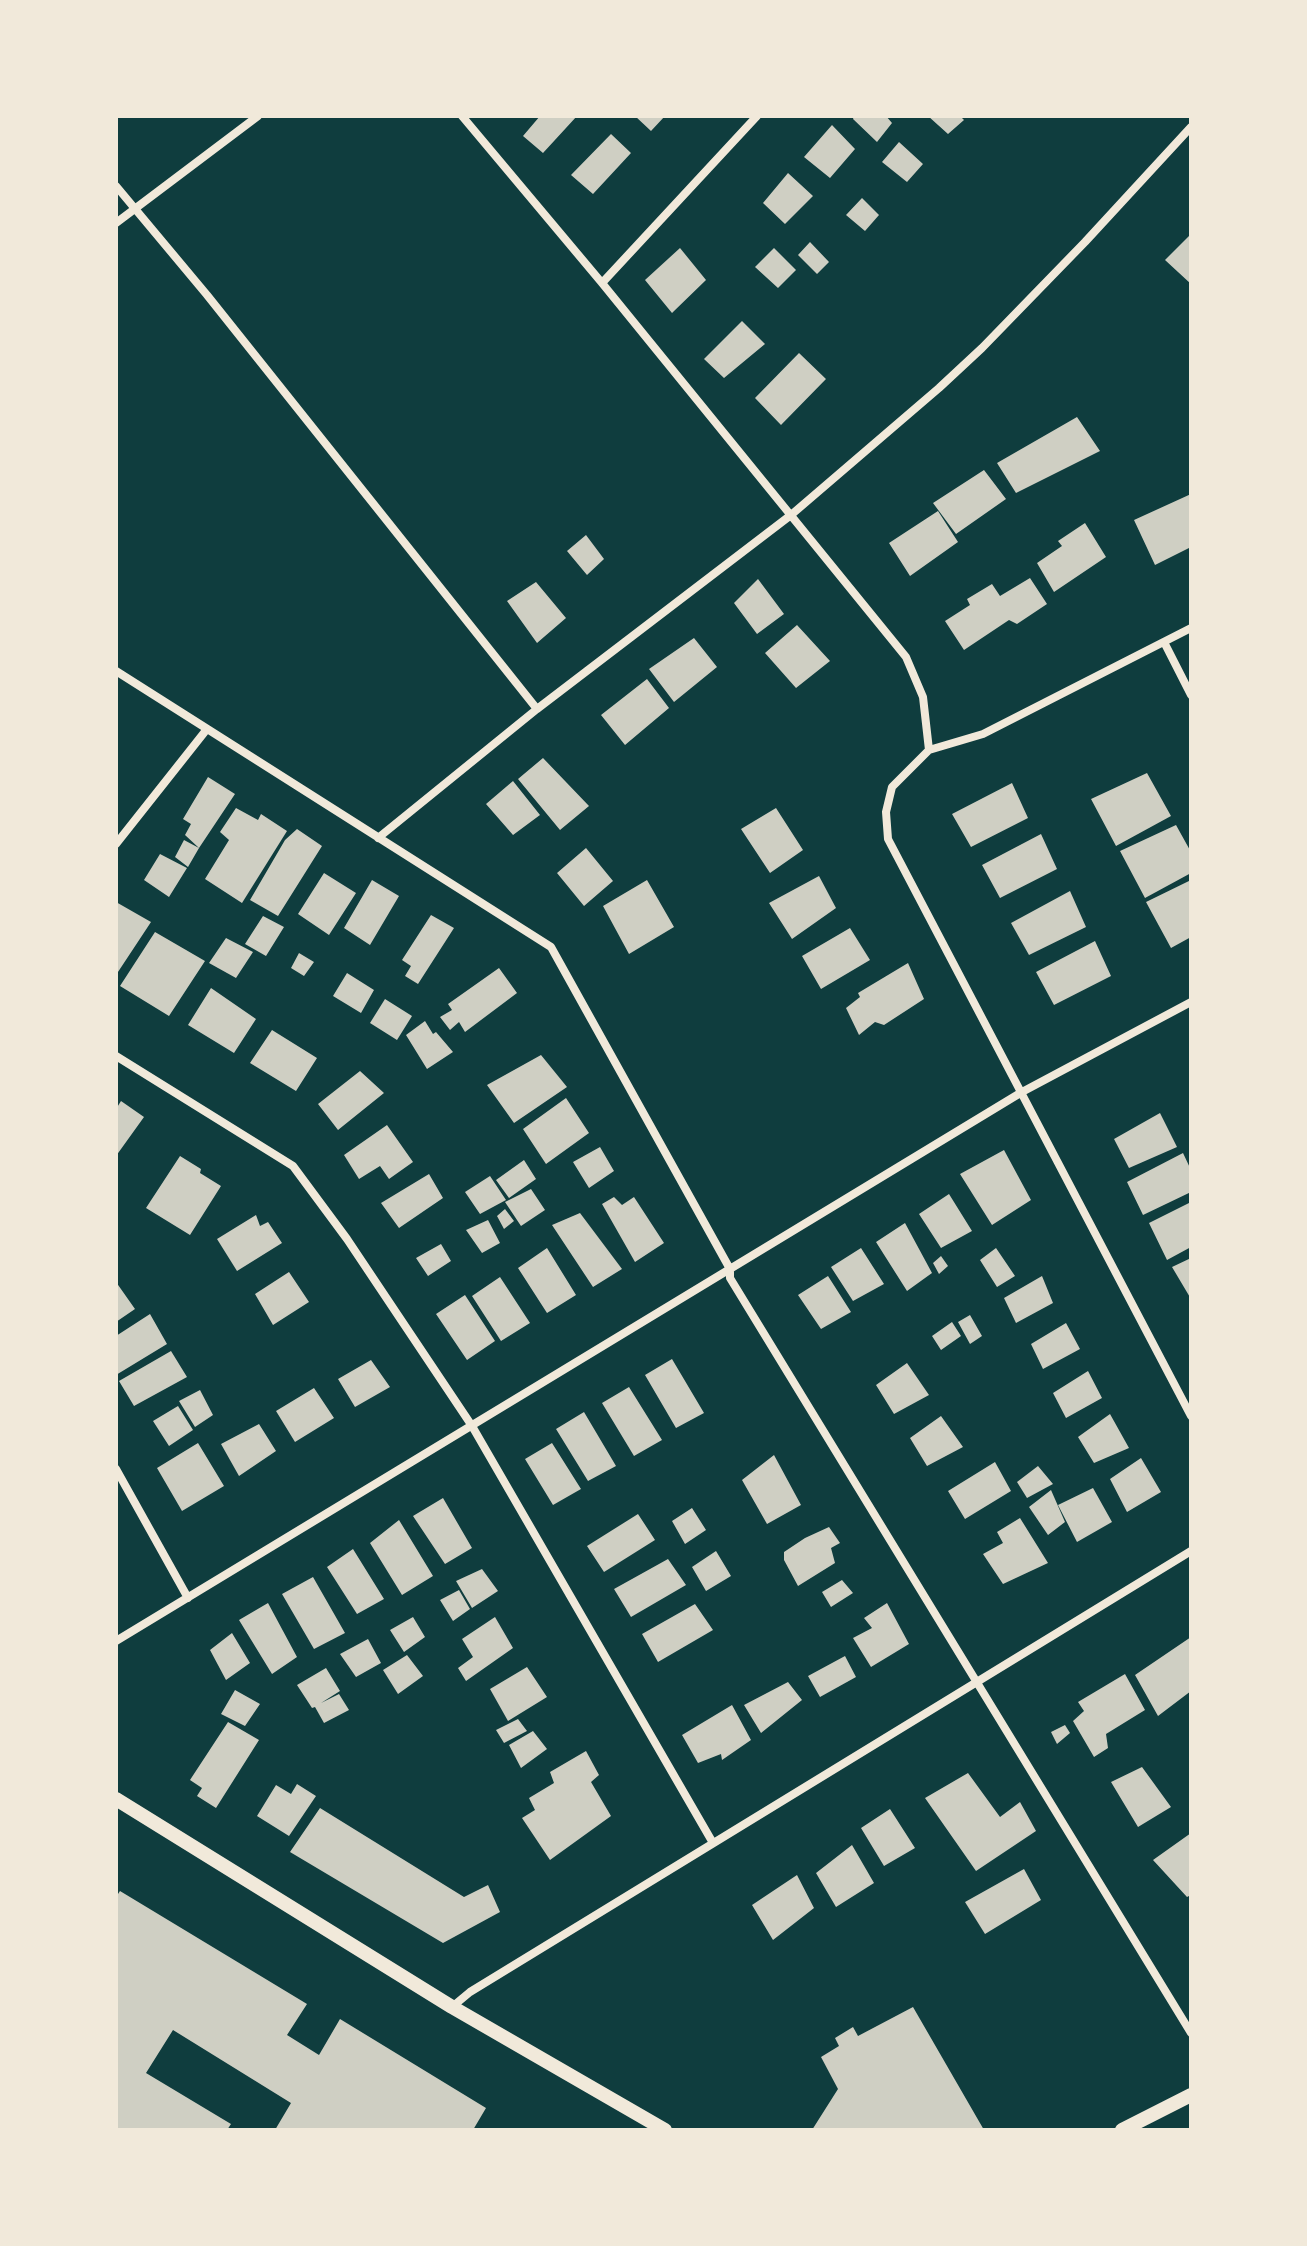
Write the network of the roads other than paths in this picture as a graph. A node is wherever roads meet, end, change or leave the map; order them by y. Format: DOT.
graph roads {
  1 [pos="258,116"];
  2 [pos="462,116"];
  3 [pos="757,116"];
  4 [pos="1191,127"];
  5 [pos="116,186"];
  6 [pos="135,209"];
  7 [pos="116,223"];
  8 [pos="602,283"];
  9 [pos="791,515"];
  10 [pos="1191,628"];
  11 [pos="1164,642"];
  12 [pos="116,671"];
  13 [pos="1191,695"];
  14 [pos="537,709"];
  15 [pos="207,729"];
  16 [pos="929,750"];
  17 [pos="378,838"];
  18 [pos="116,844"];
  19 [pos="1191,1002"];
  20 [pos="116,1056"];
  21 [pos="1022,1092"];
  22 [pos="730,1269"];
  23 [pos="1191,1416"];
  24 [pos="472,1426"];
  25 [pos="116,1469"];
  26 [pos="1191,1551"];
  27 [pos="188,1598"];
  28 [pos="116,1641"];
  29 [pos="977,1682"];
  30 [pos="116,1799"];
  31 [pos="713,1843"];
  32 [pos="452,2007"];
  33 [pos="1191,2033"];
  34 [pos="1191,2095"];
  35 [pos="665,2130"];
  36 [pos="1122,2130"];
  1 -- 6 [label="street"];
  2 -- 8 [label="street"];
  3 -- 8 [label="street"];
  4 -- 9 [label="street"];
  5 -- 6 [label="street"];
  6 -- 7 [label="street"];
  6 -- 14 [label="street"];
  8 -- 9 [label="street"];
  9 -- 14 [label="street"];
  9 -- 16 [label="street"];
  10 -- 11 [label="street"];
  11 -- 13 [label="street"];
  11 -- 16 [label="street"];
  12 -- 15 [label="street"];
  14 -- 17 [label="street"];
  15 -- 17 [label="street"];
  15 -- 18 [label="street"];
  16 -- 21 [label="street"];
  17 -- 22 [label="street"];
  19 -- 21 [label="street"];
  20 -- 24 [label="street"];
  21 -- 22 [label="street"];
  21 -- 23 [label="street"];
  22 -- 24 [label="street"];
  22 -- 29 [label="street"];
  24 -- 27 [label="street"];
  24 -- 31 [label="street"];
  25 -- 27 [label="street"];
  26 -- 29 [label="street"];
  27 -- 28 [label="street"];
  29 -- 31 [label="street"];
  29 -- 33 [label="street"];
  30 -- 32 [label="street"];
  31 -- 32 [label="street"];
  32 -- 35 [label="street"];
  34 -- 36 [label="street"];
}
